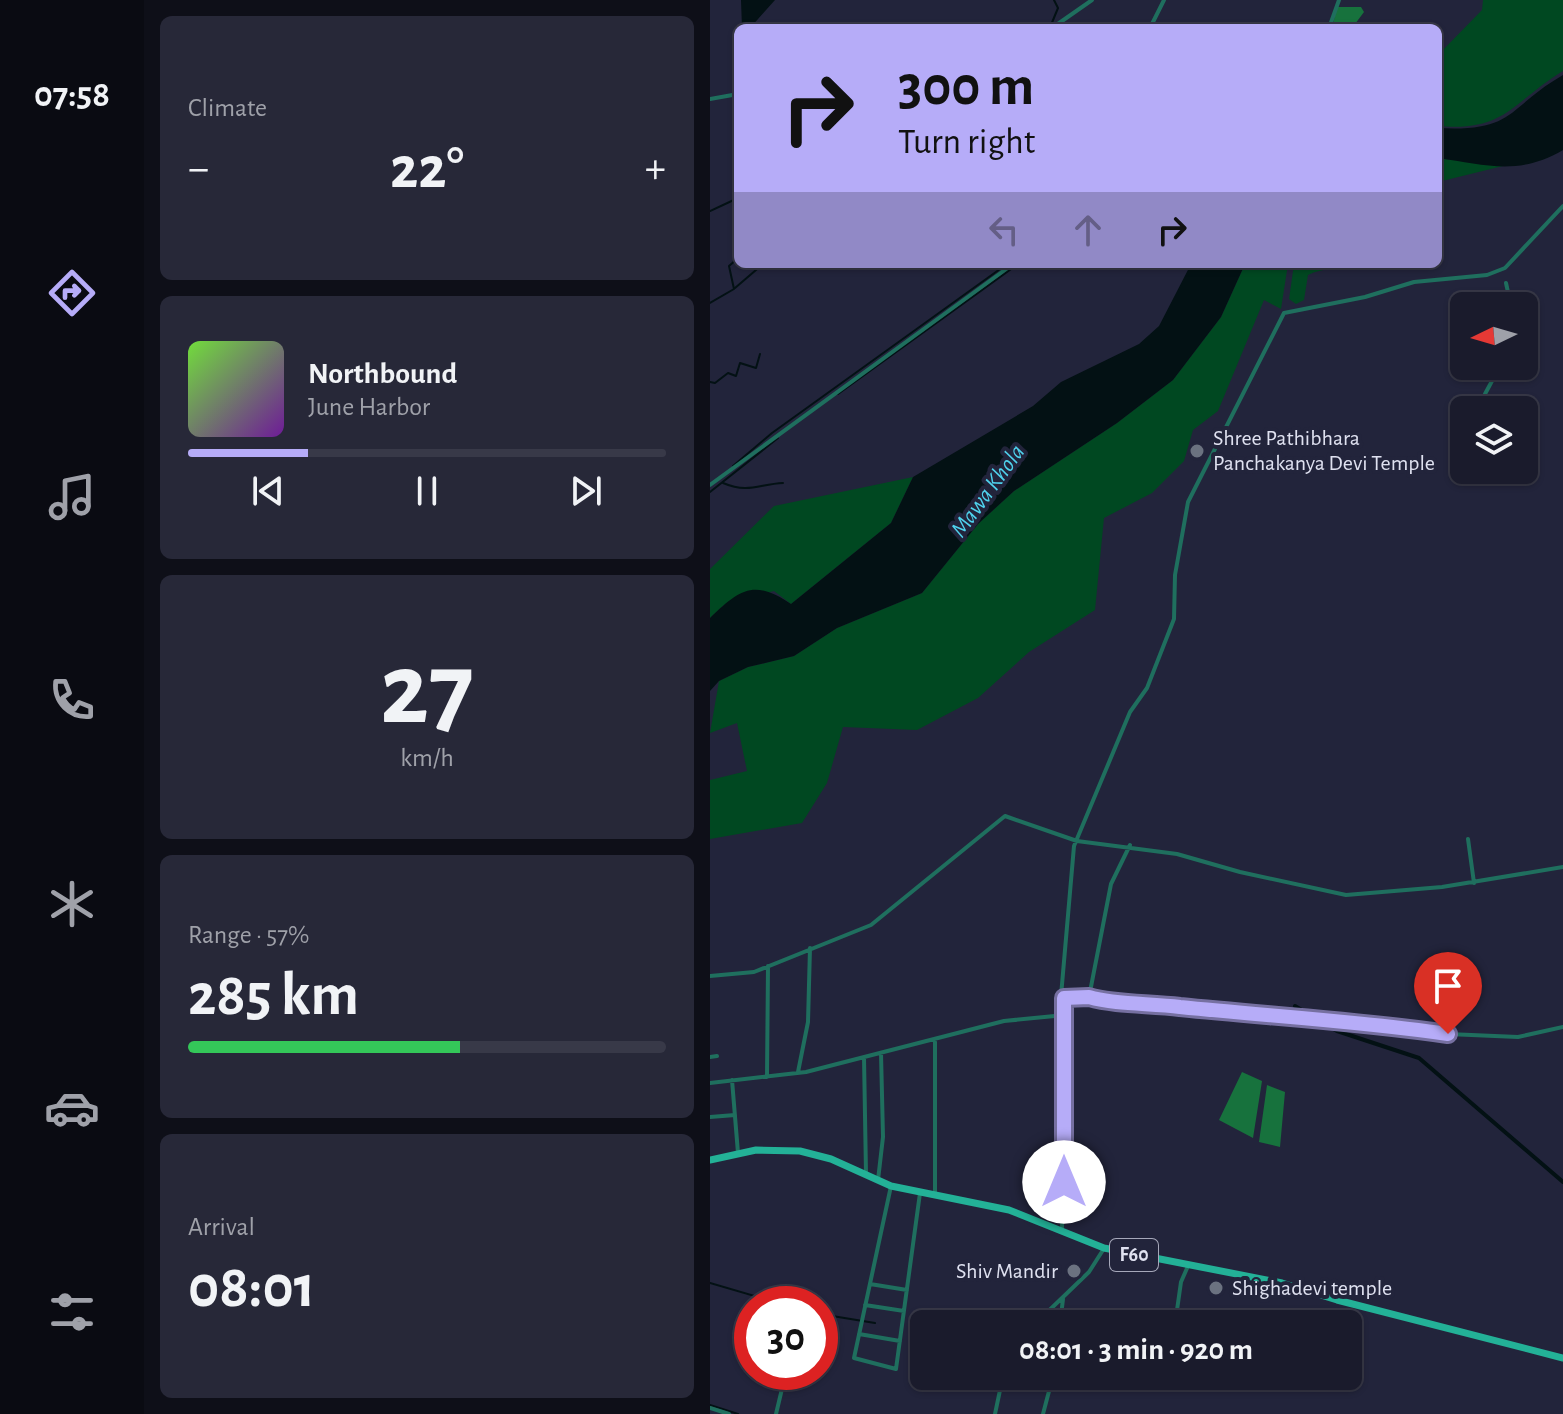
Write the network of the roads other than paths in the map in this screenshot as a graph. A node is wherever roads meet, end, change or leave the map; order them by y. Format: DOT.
graph roads {
  1 [pos="1092,0"];
  2 [pos="1164,0"];
  3 [pos="1339,0"];
  4 [pos="1058,24"];
  5 [pos="1152,24"];
  6 [pos="1330,24"];
  7 [pos="734,95"];
  8 [pos="710,99"];
  9 [pos="1563,206"];
  10 [pos="1008,268"];
  11 [pos="1506,283"];
  12 [pos="1508,292"];
  13 [pos="710,485"];
  14 [pos="1468,839"];
  15 [pos="1077,841"];
  16 [pos="1130,845"];
  17 [pos="1563,867"];
  18 [pos="1474,883"];
  19 [pos="810,948"];
  20 [pos="768,966"];
  21 [pos="710,976"];
  22 [pos="1089,997"];
  23 [pos="1064,998"];
  24 [pos="1065,1015"];
  25 [pos="1563,1027"];
  26 [pos="935,1042"];
  27 [pos="881,1053"];
  28 [pos="717,1056"];
  29 [pos="710,1057"];
  30 [pos="864,1057"];
  31 [pos="798,1073"];
  32 [pos="767,1077"];
  33 [pos="732,1080"];
  34 [pos="710,1083"];
  35 [pos="735,1115"];
  36 [pos="710,1117"];
  37 [pos="738,1153"];
  38 [pos="710,1160"];
  39 [pos="866,1174"];
  40 [pos="878,1180"];
  41 [pos="891,1186"];
  42 [pos="920,1193"];
  43 [pos="935,1195"];
  44 [pos="1062,1231"];
  45 [pos="1104,1248"];
  46 [pos="1188,1266"];
  47 [pos="870,1284"];
  48 [pos="907,1290"];
  49 [pos="1064,1298"];
  50 [pos="865,1305"];
  51 [pos="1051,1310"];
  52 [pos="1062,1310"];
  53 [pos="1177,1310"];
  54 [pos="904,1311"];
  55 [pos="859,1334"];
  56 [pos="900,1341"];
  57 [pos="1563,1358"];
  58 [pos="782,1390"];
  59 [pos="1000,1390"];
  60 [pos="1049,1390"];
  61 [pos="713,1410"];
  62 [pos="729,1414"];
  63 [pos="776,1414"];
  64 [pos="995,1414"];
  65 [pos="1043,1414"];
  1 -- 4 [label="street"];
  2 -- 5 [label="street"];
  3 -- 6 [label="street"];
  7 -- 8 [label="street"];
  9 -- 15 [label="street"];
  10 -- 13 [label="street"];
  11 -- 12 [label="street"];
  14 -- 18 [label="street"];
  15 -- 16 [label="street"];
  15 -- 19 [label="street"];
  15 -- 23 [label="street"];
  16 -- 18 [label="street"];
  16 -- 22 [label="street"];
  17 -- 18 [label="street"];
  19 -- 20 [label="street"];
  19 -- 31 [label="street"];
  20 -- 21 [label="street"];
  20 -- 32 [label="street"];
  22 -- 23 [label="street"];
  22 -- 25 [label="street"];
  23 -- 24 [label="street"];
  24 -- 26 [label="street"];
  24 -- 44 [label="street"];
  26 -- 27 [label="street"];
  26 -- 43 [label="street"];
  27 -- 30 [label="street"];
  27 -- 40 [label="street"];
  28 -- 29 [label="street"];
  30 -- 31 [label="street"];
  30 -- 39 [label="street"];
  31 -- 32 [label="street"];
  32 -- 33 [label="street"];
  33 -- 34 [label="street"];
  33 -- 35 [label="street"];
  35 -- 36 [label="street"];
  35 -- 37 [label="street"];
  37 -- 38 [label="main road, F60"];
  37 -- 39 [label="main road, F60"];
  39 -- 40 [label="main road, F60"];
  40 -- 41 [label="main road, F60"];
  41 -- 42 [label="main road, F60"];
  41 -- 47 [label="street"];
  42 -- 43 [label="main road, F60"];
  42 -- 48 [label="street"];
  43 -- 44 [label="main road, F60"];
  44 -- 45 [label="main road, F60"];
  45 -- 46 [label="main road, F60"];
  45 -- 49 [label="street"];
  46 -- 53 [label="street"];
  46 -- 57 [label="main road, F60"];
  47 -- 48 [label="street"];
  47 -- 50 [label="street"];
  48 -- 54 [label="street"];
  49 -- 51 [label="street"];
  49 -- 52 [label="street"];
  50 -- 54 [label="street"];
  50 -- 55 [label="street"];
  54 -- 56 [label="street"];
  55 -- 56 [label="street"];
  55 -- 56 [label="street"];
  58 -- 63 [label="street"];
  59 -- 64 [label="street"];
  60 -- 65 [label="street"];
  61 -- 62 [label="street"];
}
